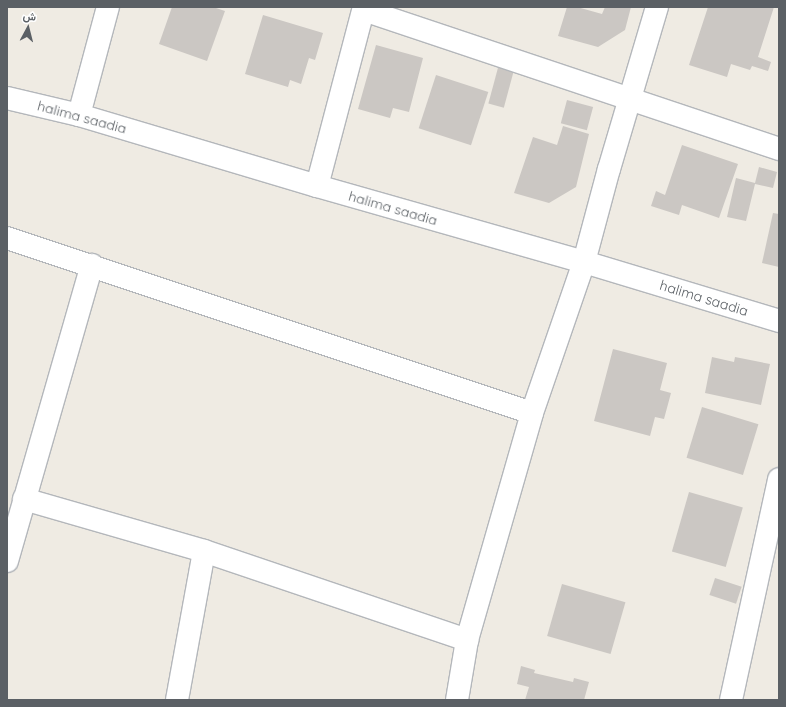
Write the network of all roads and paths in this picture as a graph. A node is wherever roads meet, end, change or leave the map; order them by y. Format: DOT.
graph roads {
  1 [pos="108,7"];
  2 [pos="657,7"];
  3 [pos="364,9"];
  4 [pos="7,98"];
  5 [pos="629,100"];
  6 [pos="78,115"];
  7 [pos="779,149"];
  8 [pos="317,186"];
  9 [pos="7,238"];
  10 [pos="584,262"];
  11 [pos="92,265"];
  12 [pos="779,321"];
  13 [pos="532,413"];
  14 [pos="779,479"];
  15 [pos="24,499"];
  16 [pos="204,551"];
  17 [pos="7,561"];
  18 [pos="467,640"];
  19 [pos="177,700"];
  20 [pos="457,700"];
  21 [pos="731,700"];
  1 -- 6 [label="street"];
  2 -- 5 [label="street"];
  3 -- 5 [label="street"];
  3 -- 8 [label="street"];
  4 -- 6 [label="street, halima saadia"];
  5 -- 7 [label="street"];
  5 -- 10 [label="street"];
  6 -- 8 [label="street, halima saadia"];
  8 -- 10 [label="street, halima saadia"];
  9 -- 11 [label="street"];
  10 -- 12 [label="street, halima saadia"];
  10 -- 13 [label="street"];
  11 -- 13 [label="street"];
  11 -- 15 [label="street"];
  13 -- 18 [label="street"];
  14 -- 21 [label="street"];
  15 -- 16 [label="street"];
  15 -- 17 [label="street"];
  16 -- 18 [label="street"];
  16 -- 19 [label="street"];
  18 -- 20 [label="street"];
}
